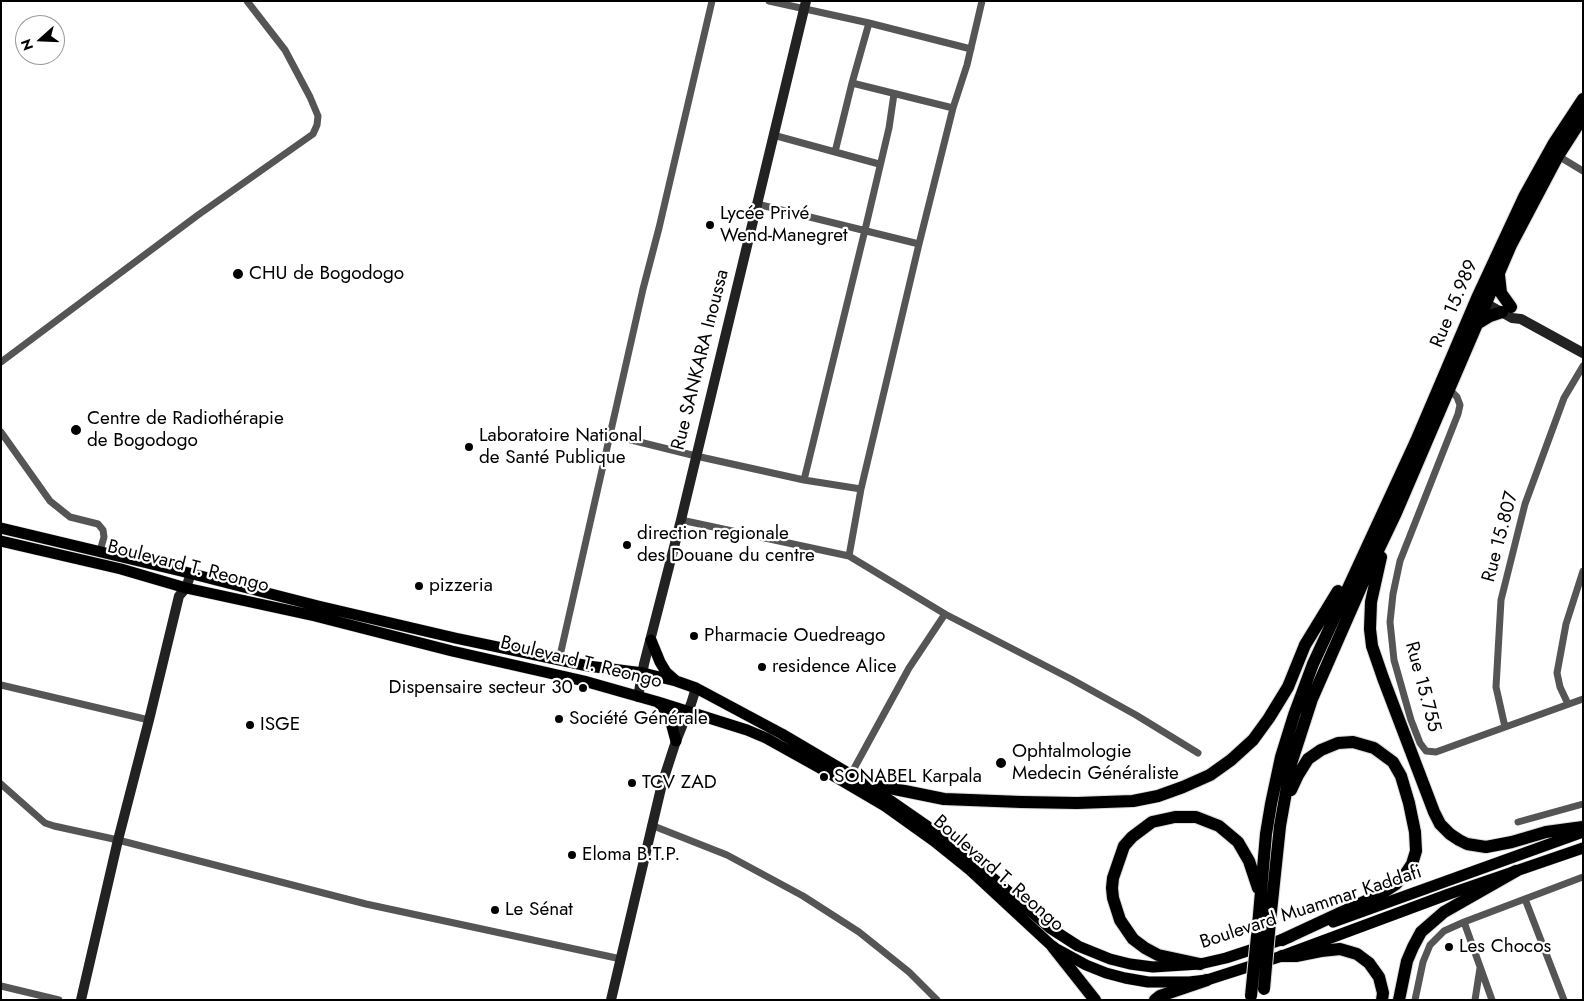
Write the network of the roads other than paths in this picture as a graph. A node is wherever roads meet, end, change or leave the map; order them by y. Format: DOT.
graph roads {
  1 [pos="247,1"];
  2 [pos="712,1"];
  3 [pos="769,1"];
  4 [pos="982,1"];
  5 [pos="805,5"];
  6 [pos="869,23"];
  7 [pos="971,49"];
  8 [pos="852,82"];
  9 [pos="894,94"];
  10 [pos="1583,99"];
  11 [pos="953,108"];
  12 [pos="1583,117"];
  13 [pos="773,135"];
  14 [pos="835,152"];
  15 [pos="1554,153"];
  16 [pos="879,164"];
  17 [pos="1583,171"];
  18 [pos="757,204"];
  19 [pos="865,230"];
  20 [pos="919,244"];
  21 [pos="1499,270"];
  22 [pos="1483,296"];
  23 [pos="1506,310"];
  24 [pos="1476,324"];
  25 [pos="1583,353"];
  26 [pos="1,362"];
  27 [pos="1583,366"];
  28 [pos="1449,389"];
  29 [pos="1,432"];
  30 [pos="610,435"];
  31 [pos="696,456"];
  32 [pos="804,480"];
  33 [pos="861,489"];
  34 [pos="681,520"];
  35 [pos="1,528"];
  36 [pos="1379,535"];
  37 [pos="1,541"];
  38 [pos="100,551"];
  39 [pos="850,556"];
  40 [pos="1583,571"];
  41 [pos="186,572"];
  42 [pos="181,590"];
  43 [pos="945,614"];
  44 [pos="651,640"];
  45 [pos="559,660"];
  46 [pos="643,672"];
  47 [pos="676,681"];
  48 [pos="1,686"];
  49 [pos="696,688"];
  50 [pos="638,698"];
  51 [pos="1583,699"];
  52 [pos="658,702"];
  53 [pos="1568,704"];
  54 [pos="688,711"];
  55 [pos="149,720"];
  56 [pos="1505,727"];
  57 [pos="676,741"];
  58 [pos="1198,753"];
  59 [pos="851,774"];
  60 [pos="865,783"];
  61 [pos="1,784"];
  62 [pos="1583,804"];
  63 [pos="1518,822"];
  64 [pos="651,825"];
  65 [pos="1280,826"];
  66 [pos="1583,827"];
  67 [pos="1583,832"];
  68 [pos="118,840"];
  69 [pos="1583,848"];
  70 [pos="1516,871"];
  71 [pos="1583,877"];
  72 [pos="1260,899"];
  73 [pos="1525,899"];
  74 [pos="1464,922"];
  75 [pos="1050,928"];
  76 [pos="1282,940"];
  77 [pos="1053,947"];
  78 [pos="1282,956"];
  79 [pos="621,959"];
  80 [pos="1200,964"];
  81 [pos="1086,965"];
  82 [pos="1480,967"];
  83 [pos="1207,980"];
  84 [pos="1,986"];
  85 [pos="1257,996"];
  86 [pos="60,1000"];
  87 [pos="81,1000"];
  88 [pos="611,1000"];
  89 [pos="937,1000"];
  90 [pos="1095,1000"];
  91 [pos="1155,1000"];
  92 [pos="1382,1000"];
  93 [pos="1399,1000"];
  94 [pos="1415,1000"];
  95 [pos="1475,1000"];
  96 [pos="1492,1000"];
  97 [pos="1564,1000"];
  1 -- 26 [label="street"];
  2 -- 30 [label="street"];
  3 -- 5 [label="street"];
  4 -- 7 [label="street"];
  5 -- 6 [label="street"];
  5 -- 13 [label="street, Rue SANKARA Inoussa"];
  6 -- 7 [label="street"];
  6 -- 8 [label="street"];
  7 -- 11 [label="street"];
  8 -- 9 [label="street"];
  8 -- 14 [label="street"];
  9 -- 11 [label="street"];
  9 -- 16 [label="street"];
  10 -- 15 [label="highway, Rue 15.989"];
  11 -- 20 [label="street"];
  12 -- 15 [label="highway"];
  13 -- 14 [label="street"];
  13 -- 18 [label="street, Rue SANKARA Inoussa"];
  14 -- 16 [label="street"];
  15 -- 17 [label="street"];
  15 -- 21 [label="highway"];
  15 -- 22 [label="highway, Rue 15.989"];
  16 -- 19 [label="street"];
  18 -- 19 [label="street"];
  18 -- 31 [label="street, Rue SANKARA Inoussa"];
  19 -- 20 [label="street"];
  19 -- 32 [label="street"];
  20 -- 33 [label="street"];
  21 -- 22 [label="highway"];
  21 -- 23 [label="highway"];
  22 -- 23 [label="street"];
  22 -- 24 [label="highway"];
  22 -- 36 [label="highway, Rue 15.989"];
  23 -- 24 [label="highway"];
  23 -- 25 [label="street"];
  24 -- 28 [label="highway"];
  27 -- 56 [label="street, Rue 15.807"];
  28 -- 36 [label="highway"];
  28 -- 56 [label="street, Rue 15.755"];
  29 -- 38 [label="street"];
  30 -- 31 [label="street"];
  30 -- 45 [label="street"];
  31 -- 32 [label="street"];
  31 -- 34 [label="street, Rue SANKARA Inoussa"];
  32 -- 33 [label="street"];
  33 -- 39 [label="street"];
  34 -- 39 [label="street"];
  34 -- 44 [label="street, Rue SANKARA Inoussa"];
  35 -- 38 [label="main road, Boulevard T. Reongo"];
  36 -- 60 [label="highway"];
  36 -- 65 [label="highway"];
  36 -- 66 [label="highway"];
  36 -- 72 [label="highway"];
  37 -- 42 [label="main road, Boulevard T. Reongo"];
  38 -- 41 [label="main road, Boulevard T. Reongo"];
  39 -- 43 [label="street"];
  40 -- 53 [label="street"];
  41 -- 42 [label="street"];
  41 -- 45 [label="main road, Boulevard T. Reongo"];
  42 -- 50 [label="main road, Boulevard T. Reongo"];
  42 -- 55 [label="street"];
  43 -- 58 [label="street"];
  43 -- 59 [label="street"];
  44 -- 46 [label="street, Rue SANKARA Inoussa"];
  44 -- 47 [label="main road"];
  45 -- 46 [label="main road, Boulevard T. Reongo"];
  46 -- 47 [label="main road, Boulevard T. Reongo"];
  46 -- 50 [label="street, Rue SANKARA Inoussa"];
  47 -- 49 [label="main road, Boulevard T. Reongo"];
  48 -- 55 [label="street"];
  49 -- 54 [label="street"];
  49 -- 59 [label="main road, Boulevard T. Reongo"];
  50 -- 52 [label="main road, Boulevard T. Reongo"];
  51 -- 53 [label="street, Rue 15.755"];
  52 -- 54 [label="main road, Boulevard T. Reongo"];
  52 -- 57 [label="main road"];
  53 -- 56 [label="street, Rue 15.755"];
  54 -- 57 [label="street"];
  54 -- 77 [label="main road, Boulevard T. Reongo"];
  55 -- 68 [label="street"];
  57 -- 64 [label="street"];
  59 -- 60 [label="main road, Boulevard T. Reongo"];
  60 -- 75 [label="main road, Boulevard T. Reongo"];
  61 -- 68 [label="street"];
  62 -- 63 [label="street"];
  64 -- 79 [label="street"];
  64 -- 89 [label="street"];
  65 -- 76 [label="highway"];
  65 -- 85 [label="highway, bridge"];
  67 -- 76 [label="main road, Boulevard Muammar Kaddafi"];
  68 -- 79 [label="street"];
  68 -- 87 [label="street"];
  69 -- 70 [label="main road, Boulevard Muammar Kaddafi"];
  70 -- 78 [label="main road, Boulevard Muammar Kaddafi"];
  70 -- 93 [label="highway"];
  71 -- 73 [label="street"];
  72 -- 80 [label="highway"];
  72 -- 85 [label="highway, bridge"];
  73 -- 74 [label="street"];
  73 -- 97 [label="street"];
  74 -- 82 [label="street"];
  74 -- 94 [label="street"];
  75 -- 80 [label="main road, Boulevard Muammar Kaddafi"];
  76 -- 80 [label="main road, Boulevard Muammar Kaddafi"];
  77 -- 81 [label="main road, Boulevard T. Reongo"];
  77 -- 90 [label="highway"];
  78 -- 83 [label="main road, Boulevard Muammar Kaddafi"];
  78 -- 92 [label="highway"];
  79 -- 88 [label="street"];
  81 -- 83 [label="main road, Boulevard Muammar Kaddafi"];
  82 -- 95 [label="street"];
  82 -- 96 [label="street"];
  83 -- 91 [label="highway"];
  84 -- 86 [label="street"];
}
